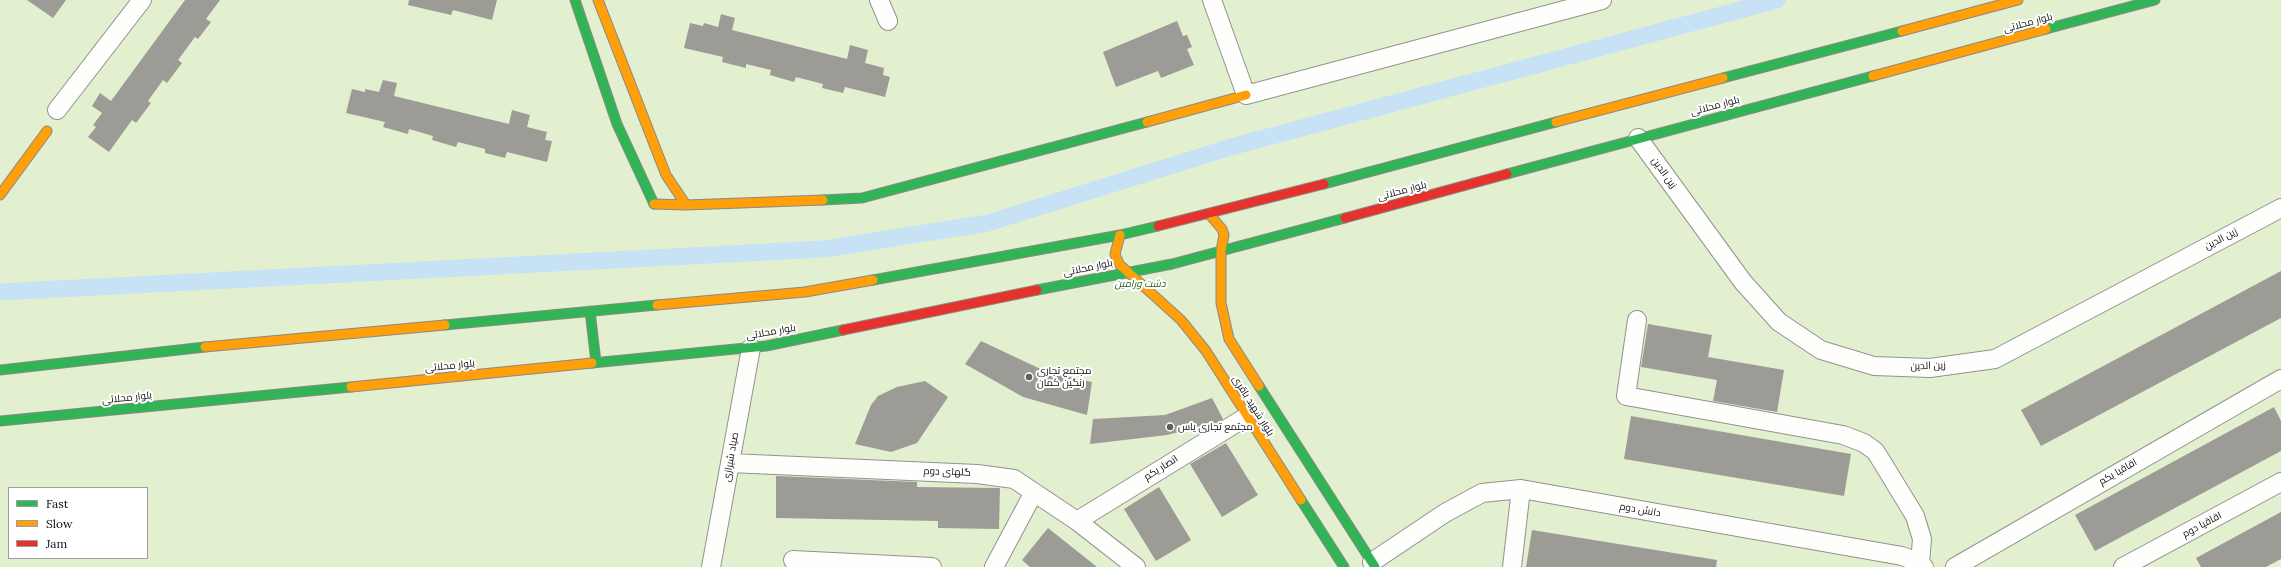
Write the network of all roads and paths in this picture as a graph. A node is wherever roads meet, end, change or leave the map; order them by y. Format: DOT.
graph roads {
  1 [pos="142,0"];
  2 [pos="575,0"];
  3 [pos="598,0"];
  4 [pos="879,0"];
  5 [pos="1212,0"];
  6 [pos="1602,0"];
  7 [pos="2018,0"];
  8 [pos="2155,0"];
  9 [pos="888,21"];
  10 [pos="1246,95"];
  11 [pos="57,110"];
  12 [pos="47,131"];
  13 [pos="1638,138"];
  14 [pos="0,195"];
  15 [pos="686,205"];
  16 [pos="2281,208"];
  17 [pos="1209,214"];
  18 [pos="1120,236"];
  19 [pos="1221,251"];
  20 [pos="1128,271"];
  21 [pos="590,311"];
  22 [pos="1637,320"];
  23 [pos="751,348"];
  24 [pos="596,362"];
  25 [pos="0,370"];
  26 [pos="2281,379"];
  27 [pos="1246,416"];
  28 [pos="0,421"];
  29 [pos="730,464"];
  30 [pos="2281,482"];
  31 [pos="1521,489"];
  32 [pos="1034,492"];
  33 [pos="1077,521"];
  34 [pos="793,560"];
  35 [pos="1371,565"];
  36 [pos="1922,565"];
  37 [pos="711,567"];
  38 [pos="932,567"];
  39 [pos="994,567"];
  40 [pos="1136,567"];
  41 [pos="1344,567"];
  42 [pos="1512,567"];
  43 [pos="1955,567"];
  44 [pos="2123,567"];
  1 -- 11 [label="street"];
  2 -- 15 [label="street"];
  3 -- 15 [label="street"];
  4 -- 9 [label="street"];
  5 -- 10 [label="street"];
  6 -- 10 [label="street"];
  7 -- 17 [label="street"];
  8 -- 13 [label="street, بلوار محلاتی"];
  10 -- 15 [label="street"];
  12 -- 14 [label="street"];
  13 -- 16 [label="street, زین الدین"];
  13 -- 19 [label="street, بلوار محلاتی"];
  17 -- 18 [label="street"];
  17 -- 19 [label="street, بلوار شهید باقری"];
  18 -- 20 [label="street, بلوار شهید باقری"];
  18 -- 21 [label="street"];
  19 -- 20 [label="street, بلوار محلاتی"];
  19 -- 35 [label="street, بلوار شهید باقری"];
  20 -- 23 [label="street, بلوار محلاتی"];
  20 -- 27 [label="street, بلوار شهید باقری"];
  21 -- 24 [label="street"];
  21 -- 25 [label="street"];
  22 -- 36 [label="street"];
  23 -- 24 [label="street, بلوار محلاتی"];
  23 -- 29 [label="street, صیاد شیرازی"];
  24 -- 28 [label="street, بلوار محلاتی"];
  26 -- 43 [label="street, اقاقیا یکم"];
  27 -- 33 [label="street, انصار یکم"];
  27 -- 41 [label="street, بلوار شهید باقری"];
  29 -- 32 [label="street, گلهای دوم"];
  29 -- 37 [label="street, صیاد شیرازی"];
  30 -- 44 [label="street, اقاقیا دوم"];
  31 -- 35 [label="street, دانش دوم"];
  31 -- 36 [label="street, دانش دوم"];
  31 -- 42 [label="street"];
  32 -- 33 [label="street, گلهای دوم"];
  32 -- 39 [label="street"];
  33 -- 40 [label="street, گلهای دوم"];
  34 -- 38 [label="street"];
}
